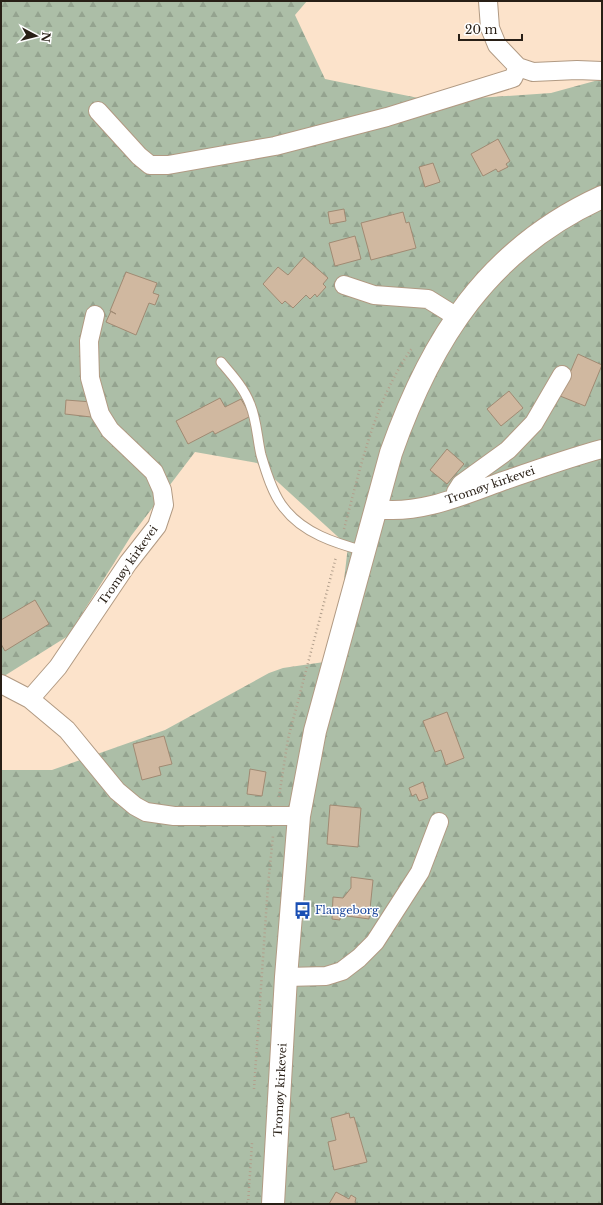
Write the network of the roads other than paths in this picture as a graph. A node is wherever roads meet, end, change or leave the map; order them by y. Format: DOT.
graph roads {
  1 [pos="488,1"];
  2 [pos="518,67"];
  3 [pos="602,71"];
  4 [pos="98,110"];
  5 [pos="602,197"];
  6 [pos="344,285"];
  7 [pos="95,315"];
  8 [pos="457,317"];
  9 [pos="221,362"];
  10 [pos="562,376"];
  11 [pos="602,449"];
  12 [pos="455,498"];
  13 [pos="376,508"];
  14 [pos="364,551"];
  15 [pos="1,684"];
  16 [pos="30,699"];
  17 [pos="299,816"];
  18 [pos="439,822"];
  19 [pos="286,977"];
  20 [pos="273,1204"];
  1 -- 2 [label="street"];
  2 -- 3 [label="street"];
  2 -- 4 [label="street"];
  5 -- 8 [label="main road, Tromøy kirkevei"];
  6 -- 8 [label="street"];
  7 -- 16 [label="street, Tromøy kirkevei"];
  8 -- 13 [label="main road, Tromøy kirkevei"];
  9 -- 14 [label="lane"];
  10 -- 12 [label="street"];
  11 -- 12 [label="street, Tromøy kirkevei"];
  12 -- 13 [label="street, Tromøy kirkevei"];
  13 -- 14 [label="main road, Tromøy kirkevei"];
  14 -- 17 [label="main road, Tromøy kirkevei"];
  15 -- 16 [label="street"];
  16 -- 17 [label="street"];
  17 -- 19 [label="main road, Tromøy kirkevei"];
  18 -- 19 [label="street"];
  19 -- 20 [label="main road, Tromøy kirkevei"];
}
